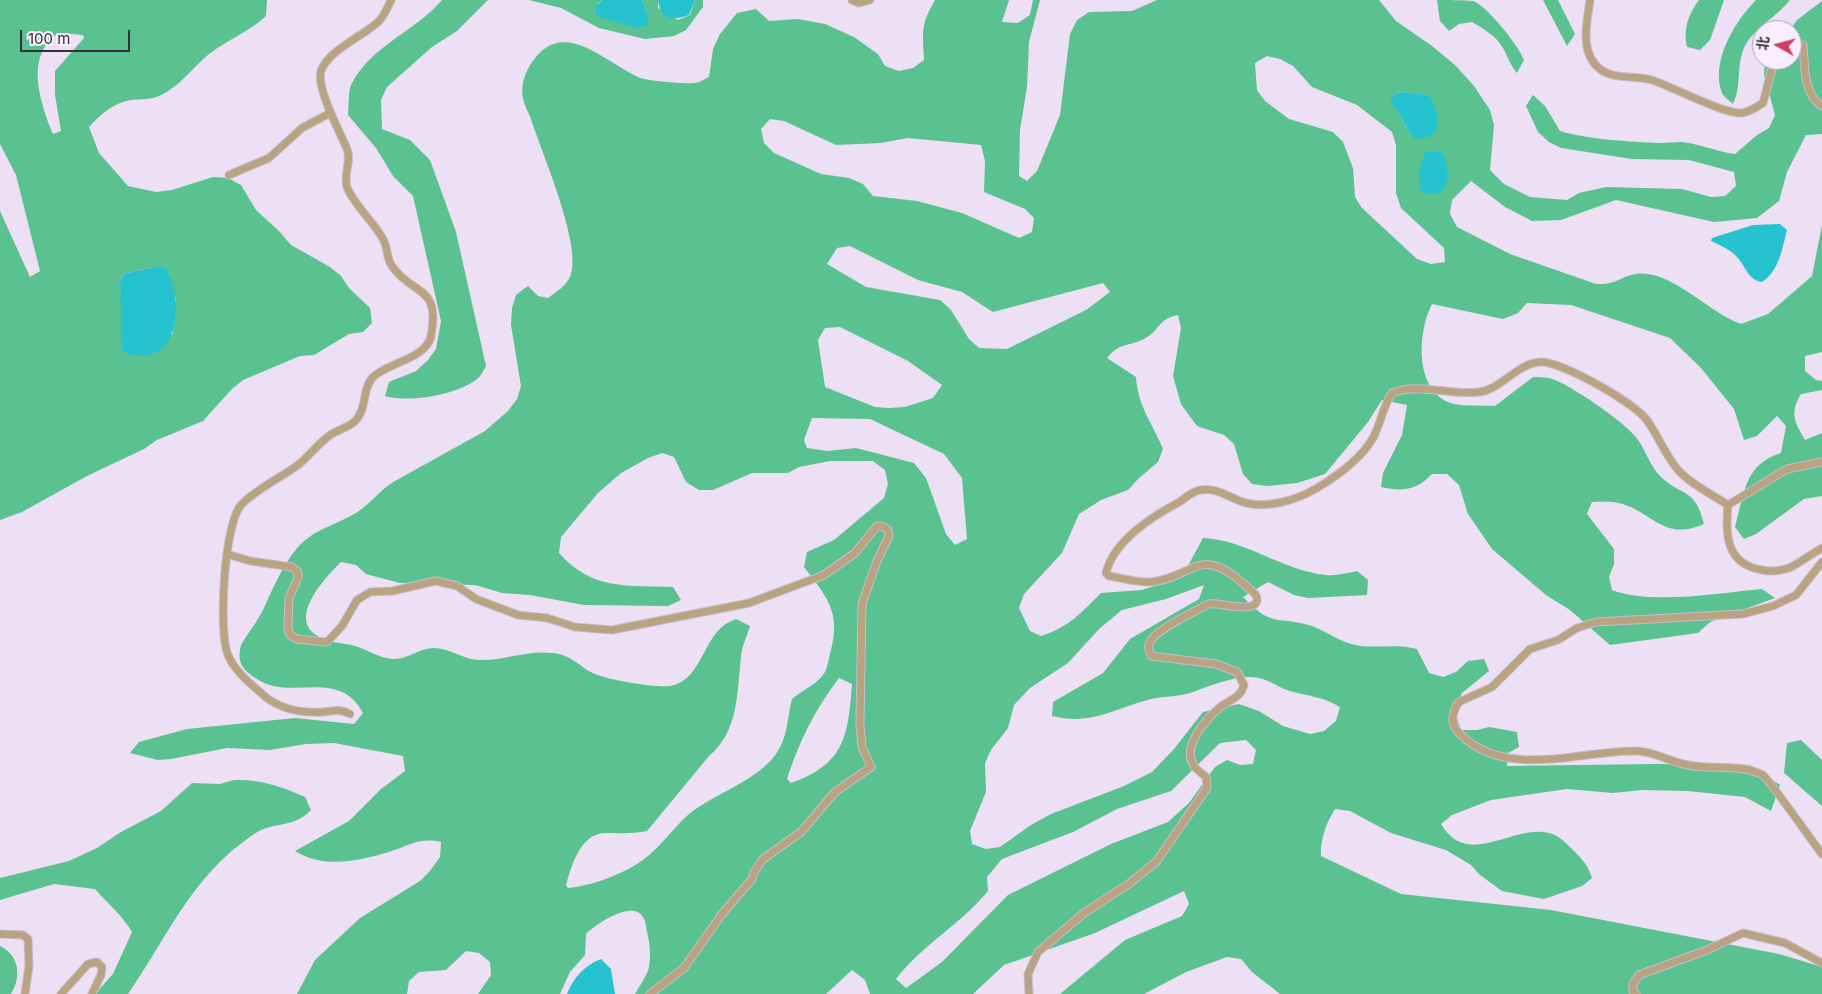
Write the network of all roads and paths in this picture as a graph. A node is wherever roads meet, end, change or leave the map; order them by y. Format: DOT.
graph roads {
  1 [pos="391,0"];
  2 [pos="852,0"];
  3 [pos="870,0"];
  4 [pos="1590,0"];
  5 [pos="1802,45"];
  6 [pos="1771,70"];
  7 [pos="1822,106"];
  8 [pos="330,113"];
  9 [pos="229,175"];
  10 [pos="1822,462"];
  11 [pos="1728,505"];
  12 [pos="1822,548"];
  13 [pos="227,554"];
  14 [pos="1822,562"];
  15 [pos="350,714"];
  16 [pos="1822,854"];
  17 [pos="0,934"];
  18 [pos="1822,963"];
  19 [pos="25,994"];
  20 [pos="61,994"];
  21 [pos="92,994"];
  22 [pos="650,994"];
  23 [pos="1029,994"];
  24 [pos="1636,994"];
  1 -- 8 [label="street"];
  2 -- 3 [label="street"];
  4 -- 6 [label="street"];
  5 -- 7 [label="street"];
  8 -- 9 [label="street"];
  8 -- 13 [label="street"];
  10 -- 11 [label="street"];
  11 -- 12 [label="street"];
  11 -- 23 [label="street"];
  13 -- 15 [label="street"];
  13 -- 22 [label="street"];
  14 -- 16 [label="street"];
  17 -- 19 [label="street"];
  18 -- 24 [label="street"];
  20 -- 21 [label="street"];
}
